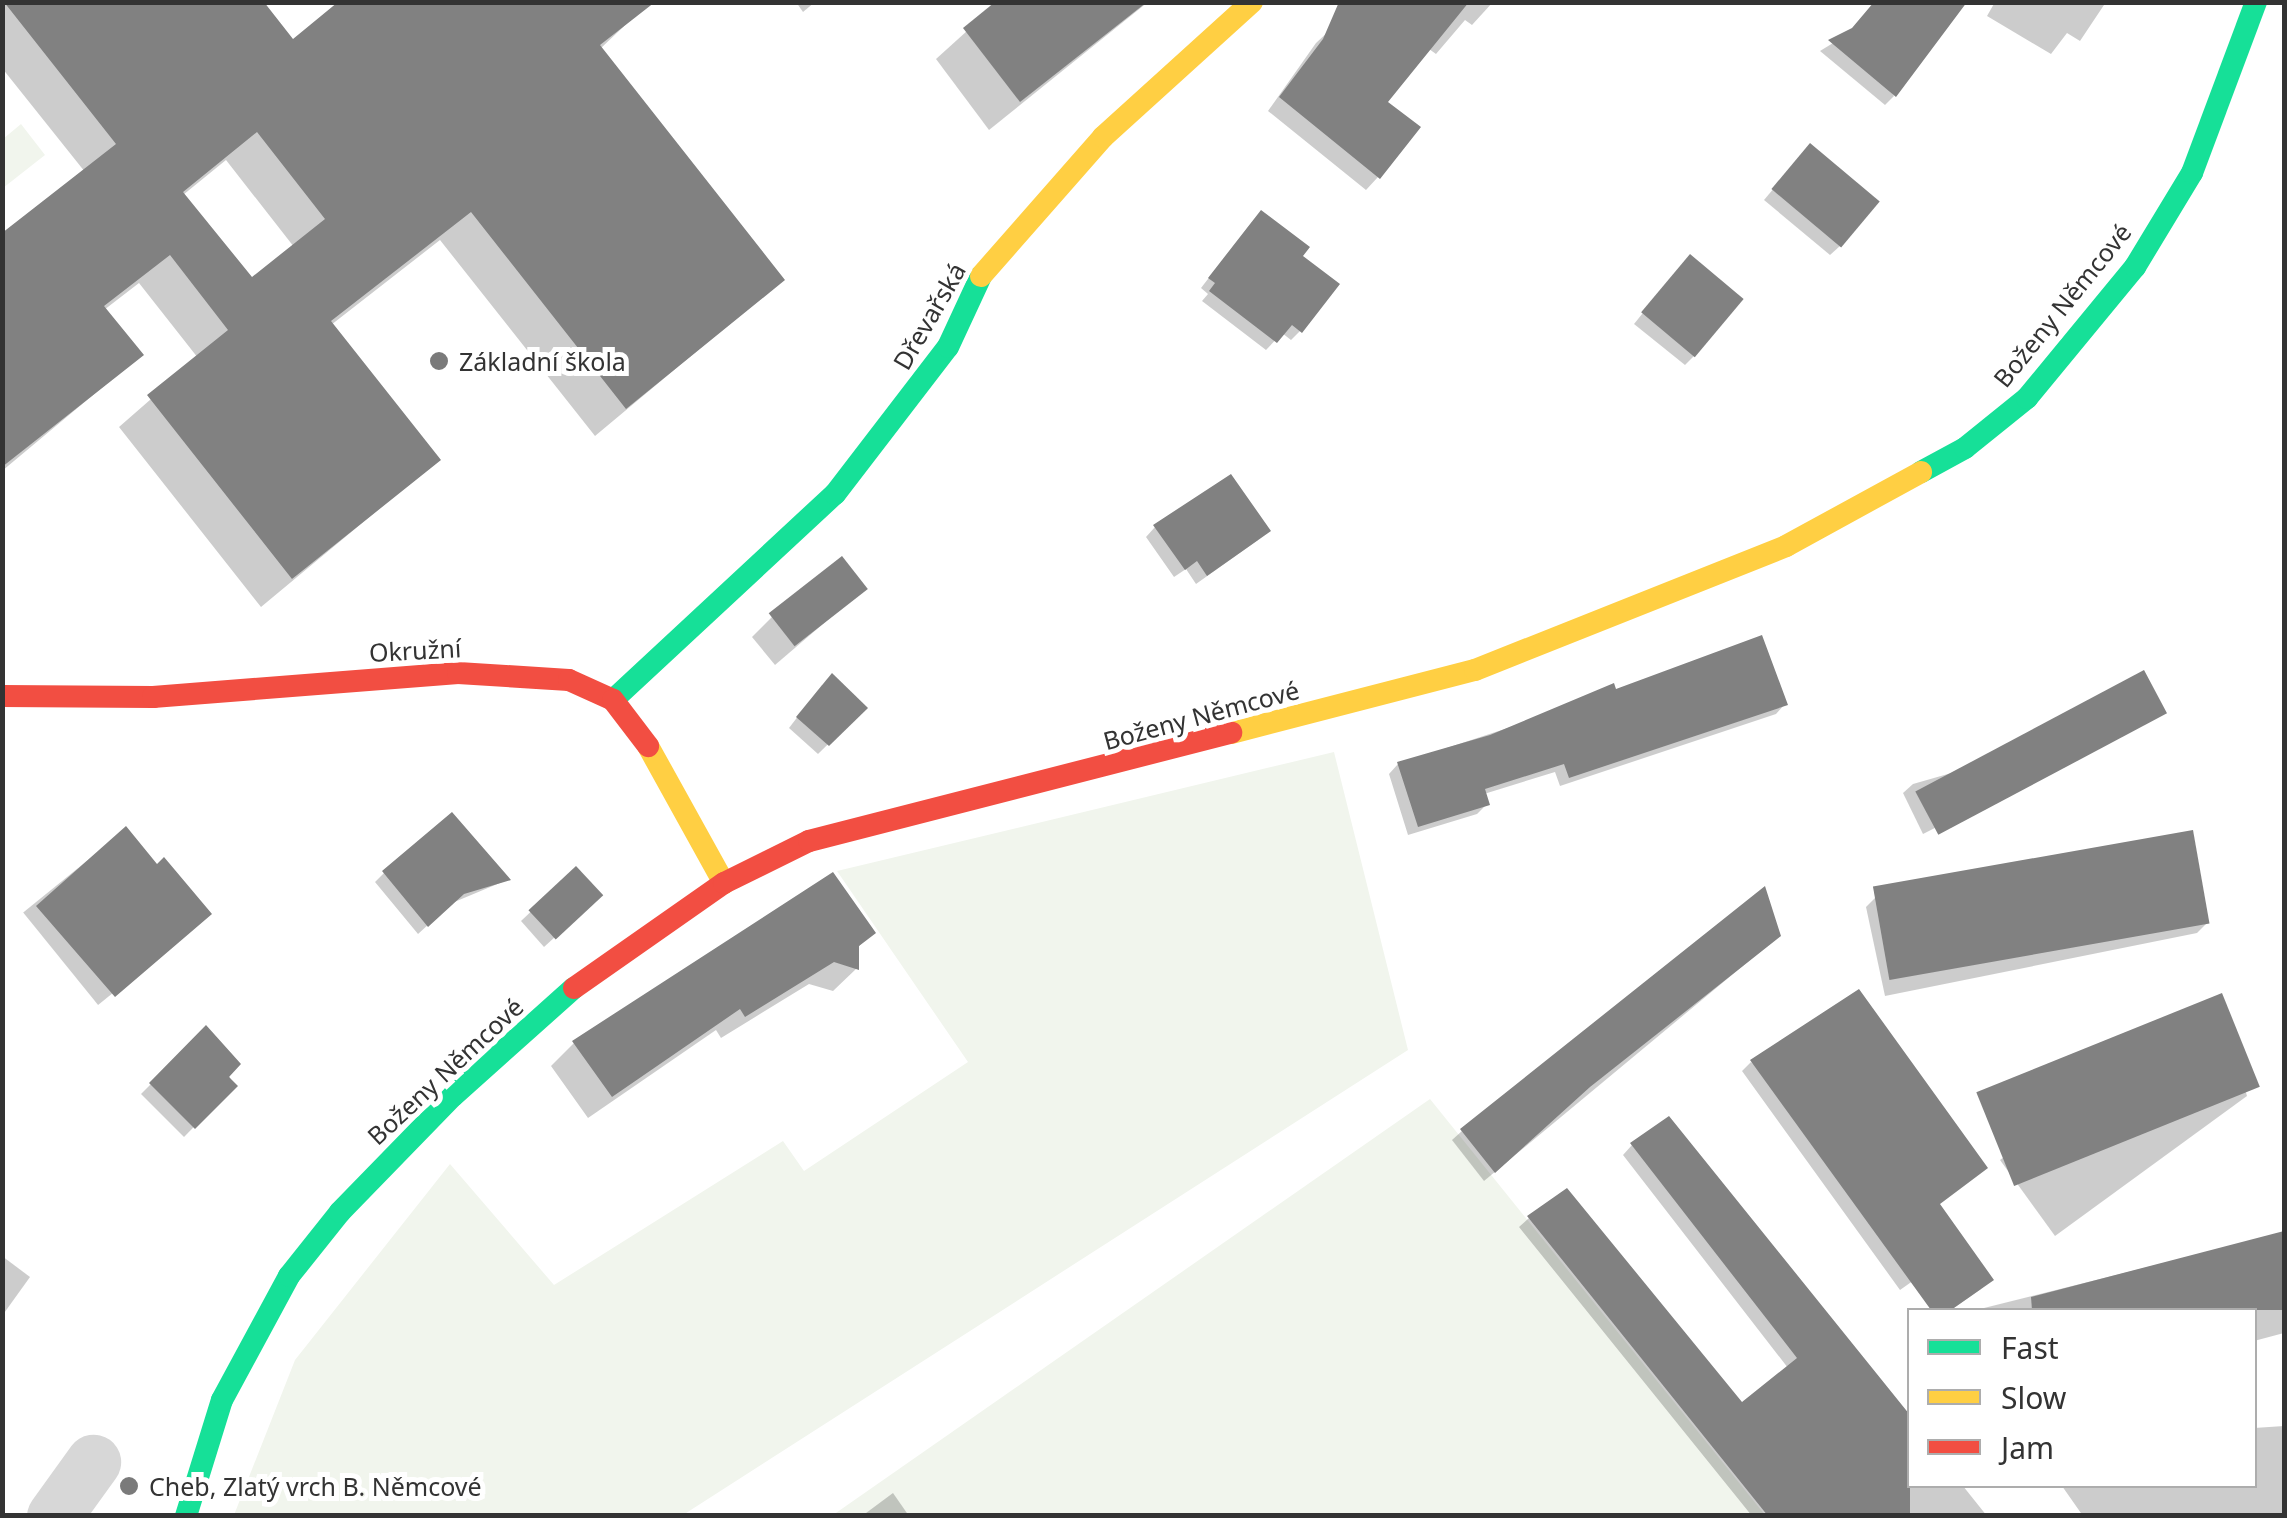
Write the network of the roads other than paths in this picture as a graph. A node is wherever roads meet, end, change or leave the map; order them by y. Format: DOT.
graph roads {
  1 [pos="1252,2"];
  2 [pos="2256,2"];
  3 [pos="2,696"];
  4 [pos="613,700"];
  5 [pos="724,883"];
  6 [pos="93,1462"];
  7 [pos="54,1516"];
  8 [pos="186,1516"];
  1 -- 4 [label="street, Dřevařská"];
  2 -- 5 [label="street, Boženy Němcové"];
  3 -- 4 [label="street, Okružní"];
  4 -- 5 [label="street, Okružní"];
  5 -- 8 [label="street, Boženy Němcové"];
  6 -- 7 [label="street"];
}
